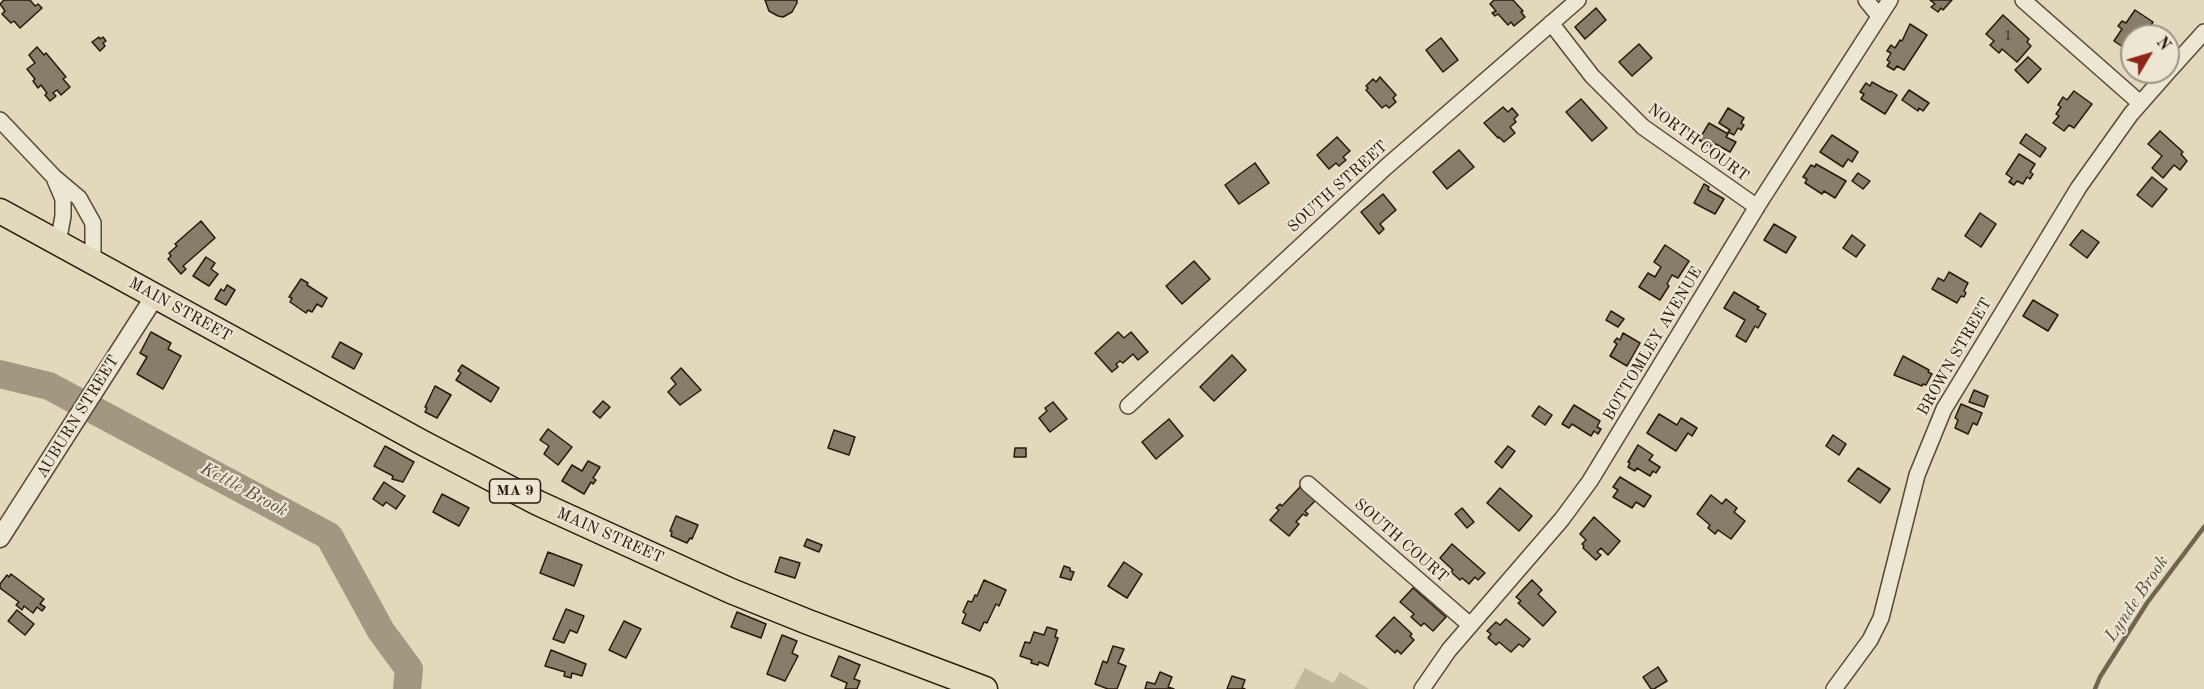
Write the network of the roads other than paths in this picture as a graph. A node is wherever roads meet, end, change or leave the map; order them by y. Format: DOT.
graph roads {
  1 [pos="1578,0"];
  2 [pos="1866,0"];
  3 [pos="1890,0"];
  4 [pos="2024,0"];
  5 [pos="1879,16"];
  6 [pos="1551,23"];
  7 [pos="2204,32"];
  8 [pos="2180,59"];
  9 [pos="2157,84"];
  10 [pos="2140,103"];
  11 [pos="0,120"];
  12 [pos="54,177"];
  13 [pos="1757,207"];
  14 [pos="0,211"];
  15 [pos="58,243"];
  16 [pos="93,261"];
  17 [pos="155,296"];
  18 [pos="1128,406"];
  19 [pos="1308,484"];
  20 [pos="0,538"];
  21 [pos="1470,625"];
  22 [pos="985,689"];
  23 [pos="1422,689"];
  24 [pos="1834,689"];
  1 -- 6 [label="street, SOUTH STREET"];
  2 -- 5 [label="street"];
  3 -- 5 [label="street, BOTTOMLEY AVENUE"];
  4 -- 10 [label="street"];
  5 -- 13 [label="street, BOTTOMLEY AVENUE"];
  6 -- 13 [label="street, NORTH COURT"];
  6 -- 18 [label="street, SOUTH STREET"];
  7 -- 8 [label="street, BROWN STREET"];
  9 -- 10 [label="street, BROWN STREET"];
  10 -- 24 [label="street, BROWN STREET"];
  11 -- 12 [label="street"];
  12 -- 15 [label="street"];
  12 -- 16 [label="street"];
  13 -- 21 [label="street, BOTTOMLEY AVENUE"];
  14 -- 15 [label="highway, MAIN STREET / MA 9"];
  15 -- 16 [label="highway, MAIN STREET / MA 9"];
  16 -- 17 [label="highway, MAIN STREET / MA 9"];
  17 -- 20 [label="street, AUBURN STREET"];
  17 -- 22 [label="highway, MAIN STREET / MA 9"];
  19 -- 21 [label="street, SOUTH COURT"];
  21 -- 23 [label="street, BOTTOMLEY AVENUE"];
}
